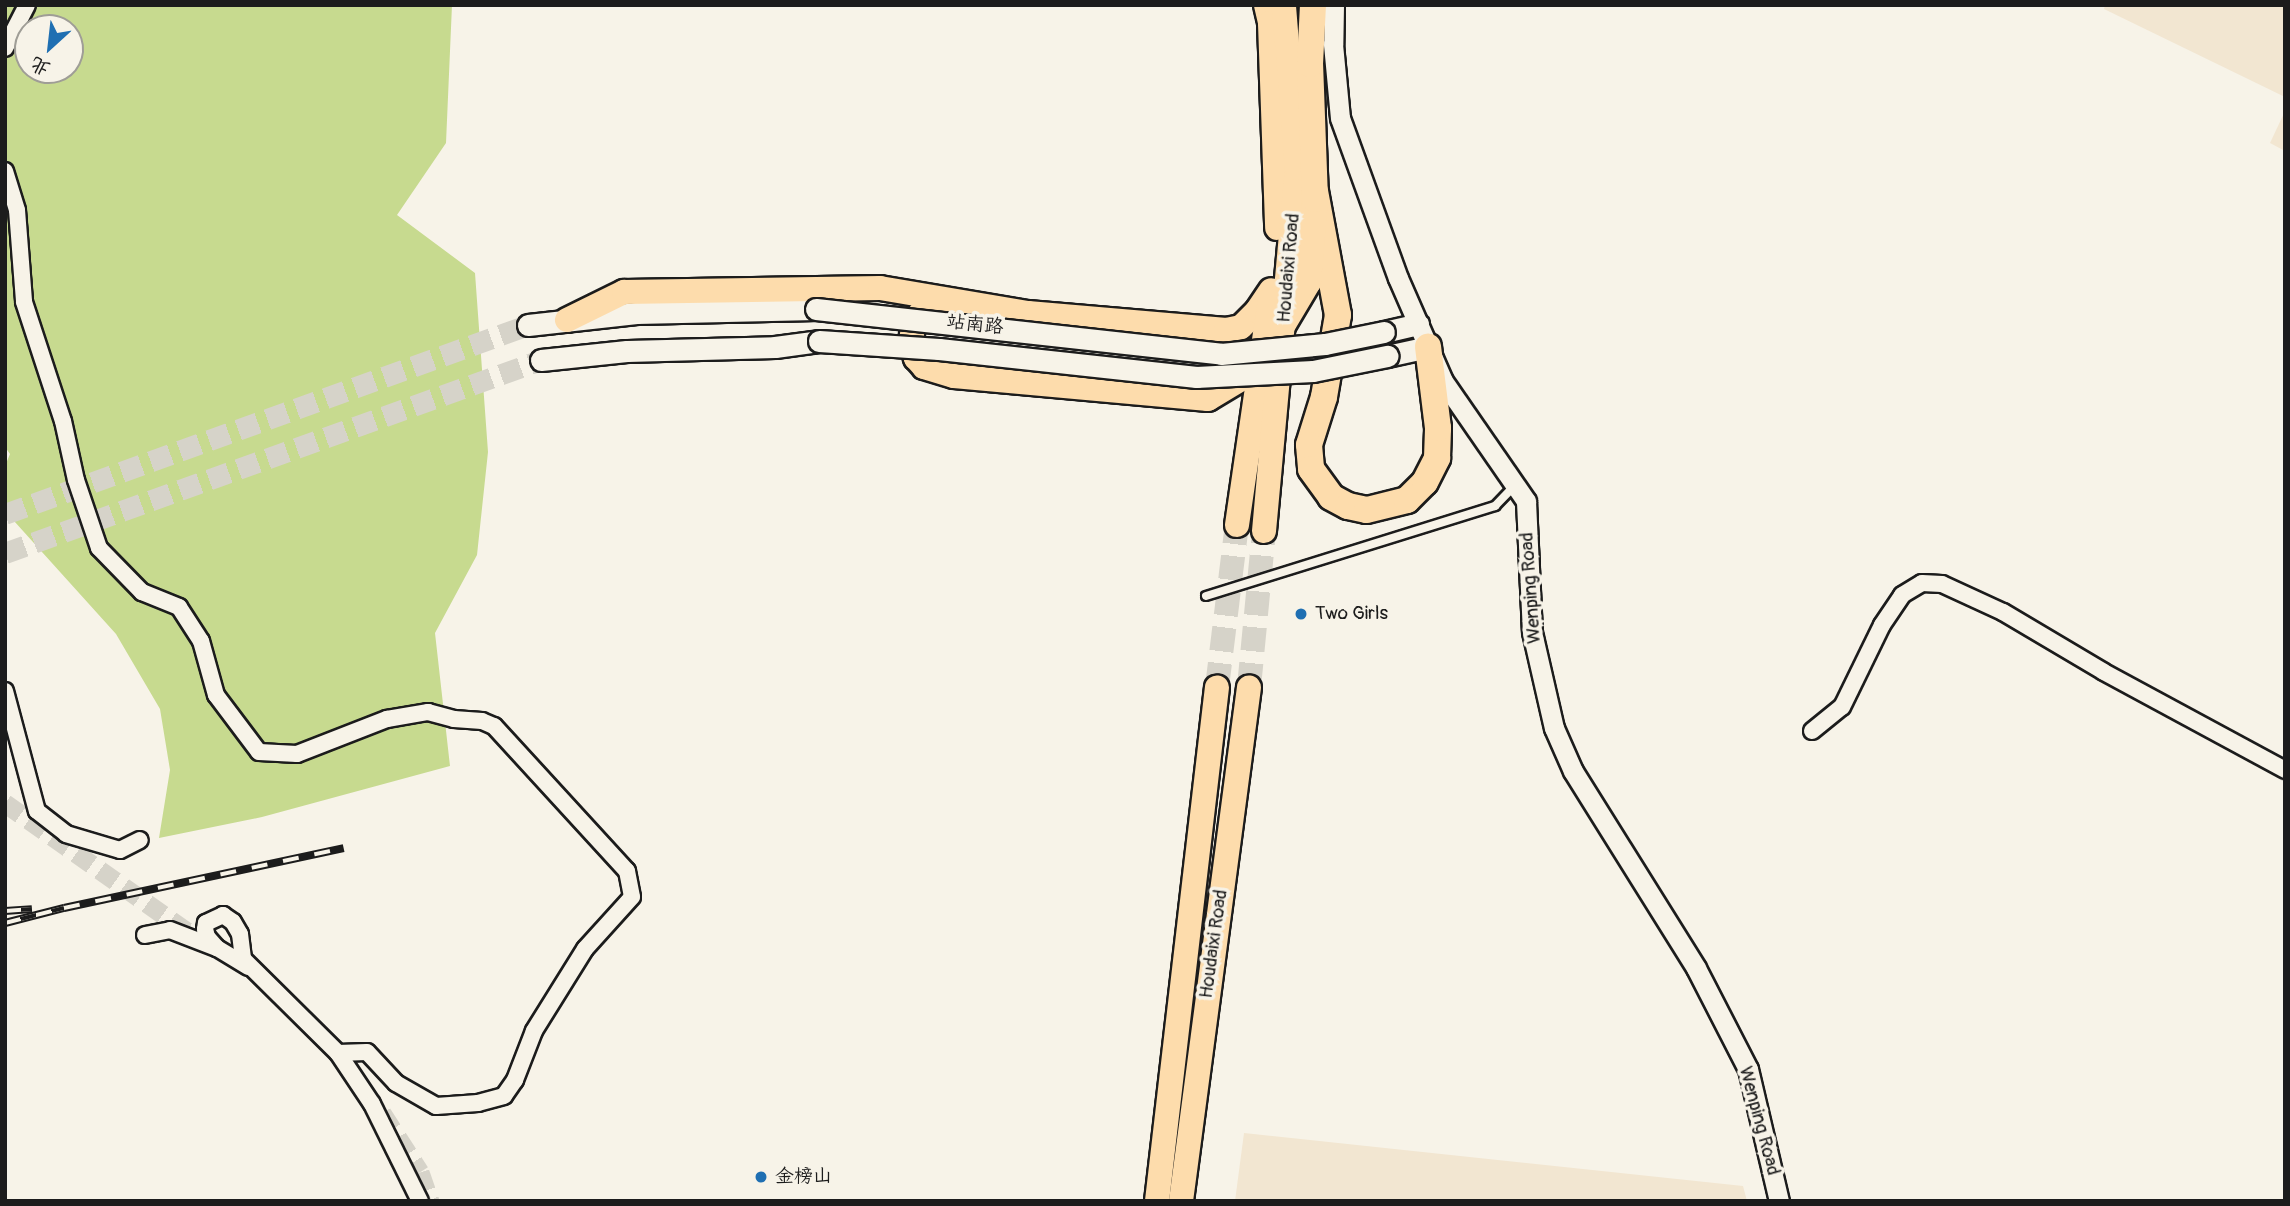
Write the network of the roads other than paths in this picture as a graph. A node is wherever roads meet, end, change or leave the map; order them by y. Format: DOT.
graph roads {
  1 [pos="27,5"];
  2 [pos="1266,5"];
  3 [pos="1284,5"];
  4 [pos="1313,5"];
  5 [pos="1334,5"];
  6 [pos="5,48"];
  7 [pos="5,170"];
  8 [pos="1315,191"];
  9 [pos="1271,290"];
  10 [pos="976,304"];
  11 [pos="567,320"];
  12 [pos="1283,324"];
  13 [pos="528,325"];
  14 [pos="1423,335"];
  15 [pos="541,360"];
  16 [pos="1248,374"];
  17 [pos="1515,485"];
  18 [pos="1237,525"];
  19 [pos="1264,531"];
  20 [pos="1206,596"];
  21 [pos="1216,687"];
  22 [pos="1249,687"];
  23 [pos="5,691"];
  24 [pos="1812,731"];
  25 [pos="2285,770"];
  26 [pos="140,840"];
  27 [pos="145,935"];
  28 [pos="217,948"];
  29 [pos="251,968"];
  30 [pos="338,1053"];
  31 [pos="420,1201"];
  32 [pos="1157,1201"];
  33 [pos="1181,1201"];
  34 [pos="1779,1201"];
  1 -- 6 [label="street"];
  2 -- 9 [label="main road"];
  3 -- 12 [label="main road, Houdaixi Road"];
  4 -- 8 [label="highway"];
  5 -- 14 [label="street, Wenping Road"];
  7 -- 30 [label="street"];
  8 -- 12 [label="highway"];
  8 -- 14 [label="highway"];
  9 -- 10 [label="main road"];
  9 -- 18 [label="main road"];
  10 -- 11 [label="main road"];
  10 -- 16 [label="main road"];
  11 -- 13 [label="main road, 站南路"];
  11 -- 14 [label="main road, 站南路, bridge"];
  12 -- 19 [label="main road, Houdaixi Road"];
  14 -- 16 [label="main road, 站南路, bridge"];
  14 -- 17 [label="street, Wenping Road"];
  15 -- 16 [label="main road, 站南路, bridge"];
  17 -- 20 [label="lane"];
  17 -- 34 [label="street, Wenping Road"];
  21 -- 32 [label="main road, Houdaixi Road"];
  22 -- 33 [label="main road, Houdaixi Road"];
  23 -- 26 [label="street"];
  24 -- 25 [label="street"];
  27 -- 28 [label="street"];
  28 -- 29 [label="street"];
  28 -- 29 [label="street"];
  29 -- 30 [label="street"];
  30 -- 31 [label="street"];
}
